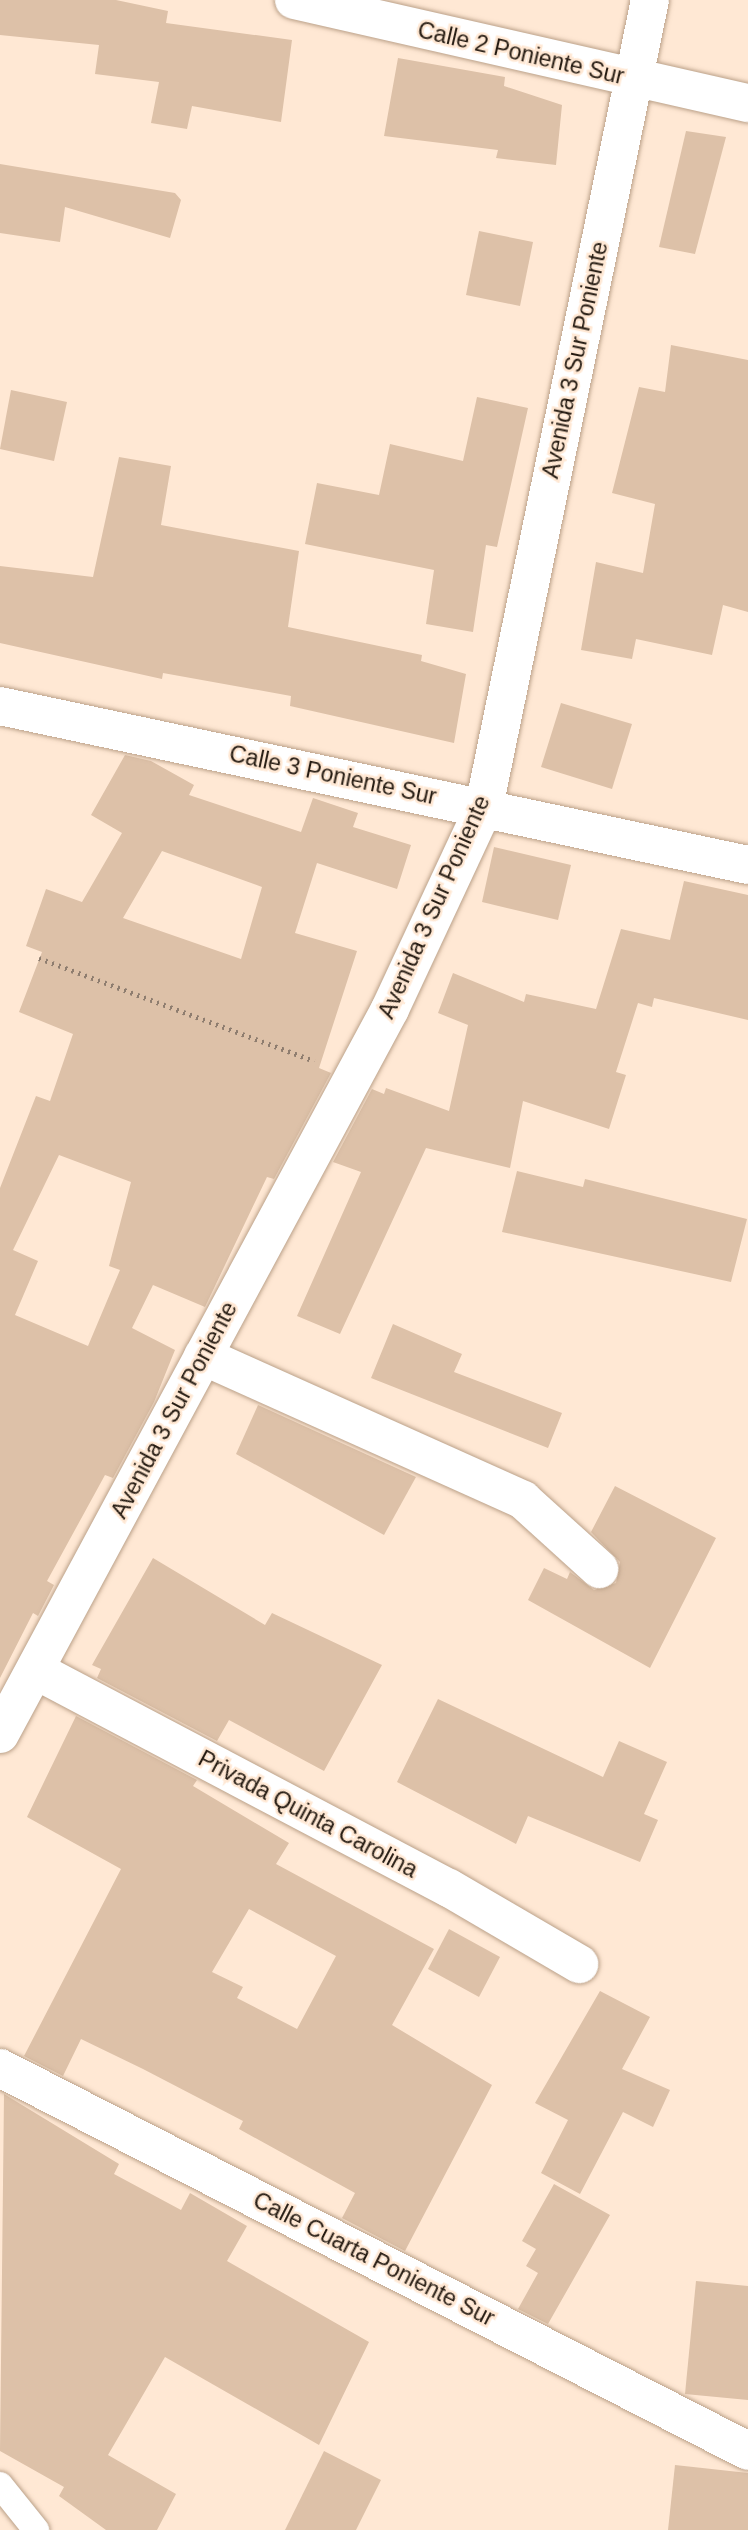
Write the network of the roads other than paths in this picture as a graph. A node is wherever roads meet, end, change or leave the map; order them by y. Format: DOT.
graph roads {
  1 [pos="294,0"];
  2 [pos="650,0"];
  3 [pos="632,79"];
  4 [pos="748,103"];
  5 [pos="0,706"];
  6 [pos="484,807"];
  7 [pos="748,865"];
  8 [pos="203,1356"];
  9 [pos="599,1569"];
  10 [pos="35,1670"];
  11 [pos="0,1734"];
  12 [pos="579,1964"];
  13 [pos="0,2068"];
  14 [pos="748,2451"];
  15 [pos="0,2485"];
  16 [pos="36,2530"];
  1 -- 3 [label="street, Calle 2 Poniente Sur"];
  2 -- 3 [label="street, Avenida 3 Sur Poniente"];
  3 -- 4 [label="street, Calle 2 Poniente Sur"];
  3 -- 6 [label="street, Avenida 3 Sur Poniente"];
  5 -- 6 [label="street, Calle 3 Poniente Sur"];
  6 -- 7 [label="street, Calle 3 Poniente Sur"];
  6 -- 8 [label="street, Avenida 3 Sur Poniente"];
  8 -- 9 [label="street"];
  8 -- 10 [label="street, Avenida 3 Sur Poniente"];
  10 -- 11 [label="street, Avenida 3 Sur Poniente"];
  10 -- 12 [label="street, Privada Quinta Carolina"];
  13 -- 14 [label="street, Calle Cuarta Poniente Sur"];
  15 -- 16 [label="lane"];
}
